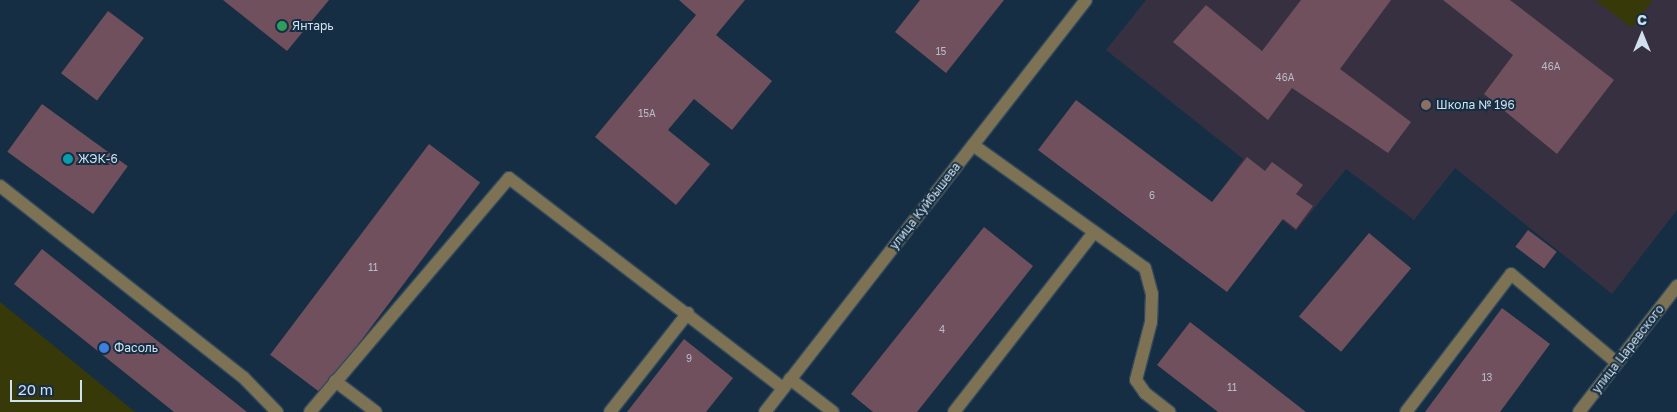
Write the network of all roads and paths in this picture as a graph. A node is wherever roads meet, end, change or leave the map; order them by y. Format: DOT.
graph roads {
  1 [pos="1086,0"];
  2 [pos="973,145"];
  3 [pos="0,186"];
  4 [pos="1094,232"];
  5 [pos="1677,286"];
  6 [pos="688,313"];
  7 [pos="1617,363"];
  8 [pos="335,381"];
  9 [pos="787,383"];
  10 [pos="276,412"];
  11 [pos="310,412"];
  12 [pos="376,412"];
  13 [pos="610,412"];
  14 [pos="765,412"];
  15 [pos="833,412"];
  16 [pos="954,412"];
  17 [pos="1169,412"];
  18 [pos="1406,412"];
  19 [pos="1579,412"];
  1 -- 2 [label="street, улица Куйбышева"];
  2 -- 4 [label="street"];
  2 -- 9 [label="street, улица Куйбышева"];
  3 -- 10 [label="street"];
  4 -- 16 [label="street"];
  4 -- 17 [label="street"];
  5 -- 7 [label="street, улица Царевского"];
  6 -- 8 [label="street"];
  6 -- 9 [label="street"];
  6 -- 13 [label="street"];
  7 -- 18 [label="street"];
  7 -- 19 [label="street, улица Царевского"];
  8 -- 11 [label="street"];
  8 -- 12 [label="street"];
  9 -- 14 [label="street, улица Куйбышева"];
  9 -- 15 [label="street"];
}
